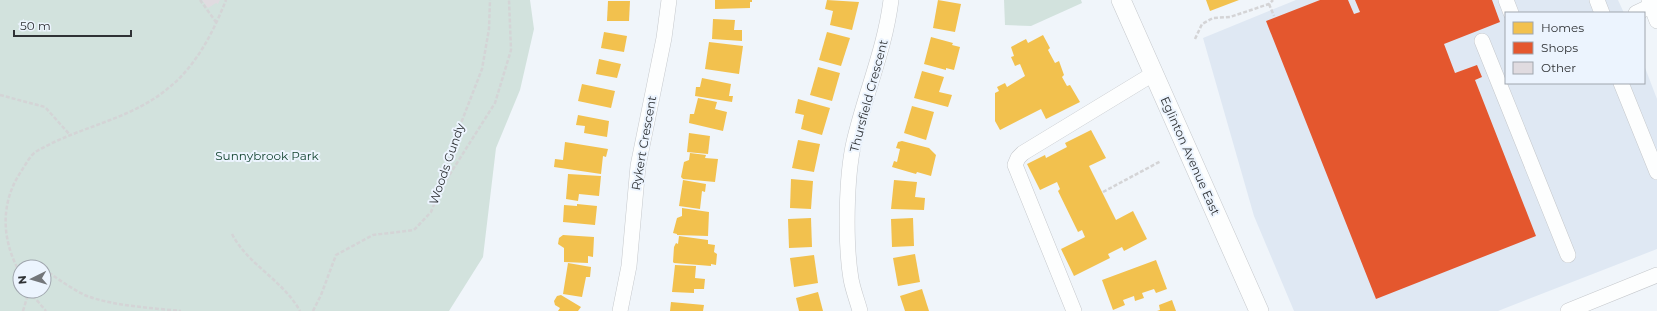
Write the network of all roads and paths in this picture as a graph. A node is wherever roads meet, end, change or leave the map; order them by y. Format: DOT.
graph roads {
  1 [pos="200,0"];
  2 [pos="226,0"];
  3 [pos="490,0"];
  4 [pos="509,0"];
  5 [pos="668,0"];
  6 [pos="891,0"];
  7 [pos="1122,0"];
  8 [pos="1273,0"];
  9 [pos="1506,0"];
  10 [pos="1597,0"];
  11 [pos="1650,3"];
  12 [pos="1269,4"];
  13 [pos="1511,12"];
  14 [pos="1602,12"];
  15 [pos="1637,12"];
  16 [pos="1274,16"];
  17 [pos="1657,21"];
  18 [pos="216,22"];
  19 [pos="1195,39"];
  20 [pos="1482,41"];
  21 [pos="1153,74"];
  22 [pos="1621,84"];
  23 [pos="0,95"];
  24 [pos="70,135"];
  25 [pos="1161,161"];
  26 [pos="1657,172"];
  27 [pos="441,187"];
  28 [pos="1103,192"];
  29 [pos="232,234"];
  30 [pos="1568,255"];
  31 [pos="15,259"];
  32 [pos="52,275"];
  33 [pos="1657,275"];
  34 [pos="27,299"];
  35 [pos="36,299"];
  36 [pos="23,311"];
  37 [pos="46,311"];
  38 [pos="181,311"];
  39 [pos="300,311"];
  40 [pos="313,311"];
  41 [pos="620,311"];
  42 [pos="860,311"];
  43 [pos="1074,311"];
  44 [pos="1259,311"];
  45 [pos="1568,311"];
  1 -- 18 [label="path"];
  2 -- 18 [label="path"];
  3 -- 27 [label="path, Woods Gundy"];
  4 -- 27 [label="path"];
  5 -- 41 [label="street, Rykert Crescent"];
  6 -- 42 [label="street, Thursfield Crescent"];
  7 -- 21 [label="main road, Eglinton Avenue East"];
  8 -- 12 [label="path"];
  9 -- 13 [label="street"];
  10 -- 14 [label="street"];
  11 -- 15 [label="street"];
  11 -- 17 [label="street"];
  12 -- 16 [label="path"];
  12 -- 19 [label="path"];
  18 -- 24 [label="path"];
  20 -- 30 [label="street"];
  21 -- 43 [label="street"];
  21 -- 44 [label="main road, Eglinton Avenue East"];
  22 -- 26 [label="street"];
  23 -- 24 [label="path"];
  24 -- 31 [label="path"];
  25 -- 28 [label="path"];
  27 -- 40 [label="path, Woods Gundy"];
  29 -- 39 [label="path"];
  32 -- 38 [label="path"];
  33 -- 45 [label="street"];
  34 -- 36 [label="path"];
  35 -- 37 [label="path"];
}
